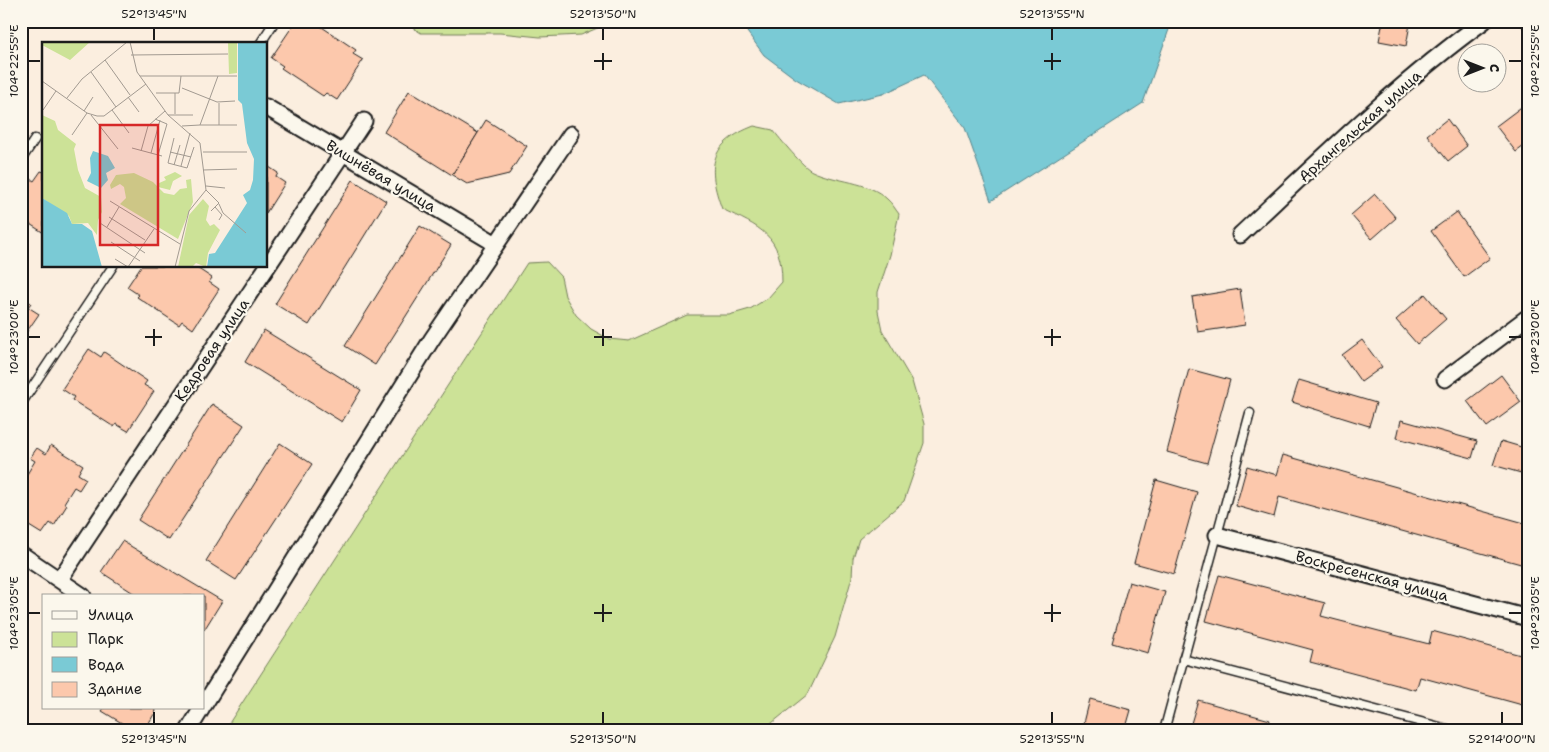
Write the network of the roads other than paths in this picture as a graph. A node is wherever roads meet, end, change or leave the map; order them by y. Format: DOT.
graph roads {
  1 [pos="275,21"];
  2 [pos="1484,21"];
  3 [pos="261,42"];
  4 [pos="268,108"];
  5 [pos="364,121"];
  6 [pos="571,134"];
  7 [pos="35,139"];
  8 [pos="343,153"];
  9 [pos="21,160"];
  10 [pos="1240,235"];
  11 [pos="496,244"];
  12 [pos="268,266"];
  13 [pos="112,268"];
  14 [pos="267,268"];
  15 [pos="1528,317"];
  16 [pos="1445,379"];
  17 [pos="21,404"];
  18 [pos="1250,413"];
  19 [pos="1217,535"];
  20 [pos="21,554"];
  21 [pos="60,579"];
  22 [pos="80,594"];
  23 [pos="1528,618"];
  24 [pos="1183,659"];
  25 [pos="205,703"];
  26 [pos="201,710"];
  27 [pos="188,731"];
  28 [pos="1164,731"];
  29 [pos="1455,731"];
  1 -- 3 [label="lane"];
  2 -- 10 [label="street, Архангельская улица"];
  4 -- 8 [label="street, Вишнёвая улица"];
  5 -- 8 [label="street, Кедровая улица"];
  6 -- 11 [label="street"];
  7 -- 9 [label="lane"];
  8 -- 11 [label="street, Вишнёвая улица"];
  8 -- 12 [label="street, Кедровая улица"];
  11 -- 25 [label="street"];
  13 -- 17 [label="lane"];
  14 -- 21 [label="street, Кедровая улица"];
  15 -- 16 [label="street"];
  18 -- 19 [label="lane"];
  19 -- 23 [label="street, Воскресенская улица"];
  19 -- 24 [label="lane"];
  20 -- 21 [label="street"];
  21 -- 22 [label="street"];
  24 -- 28 [label="lane"];
  24 -- 29 [label="lane"];
  26 -- 27 [label="street"];
}
